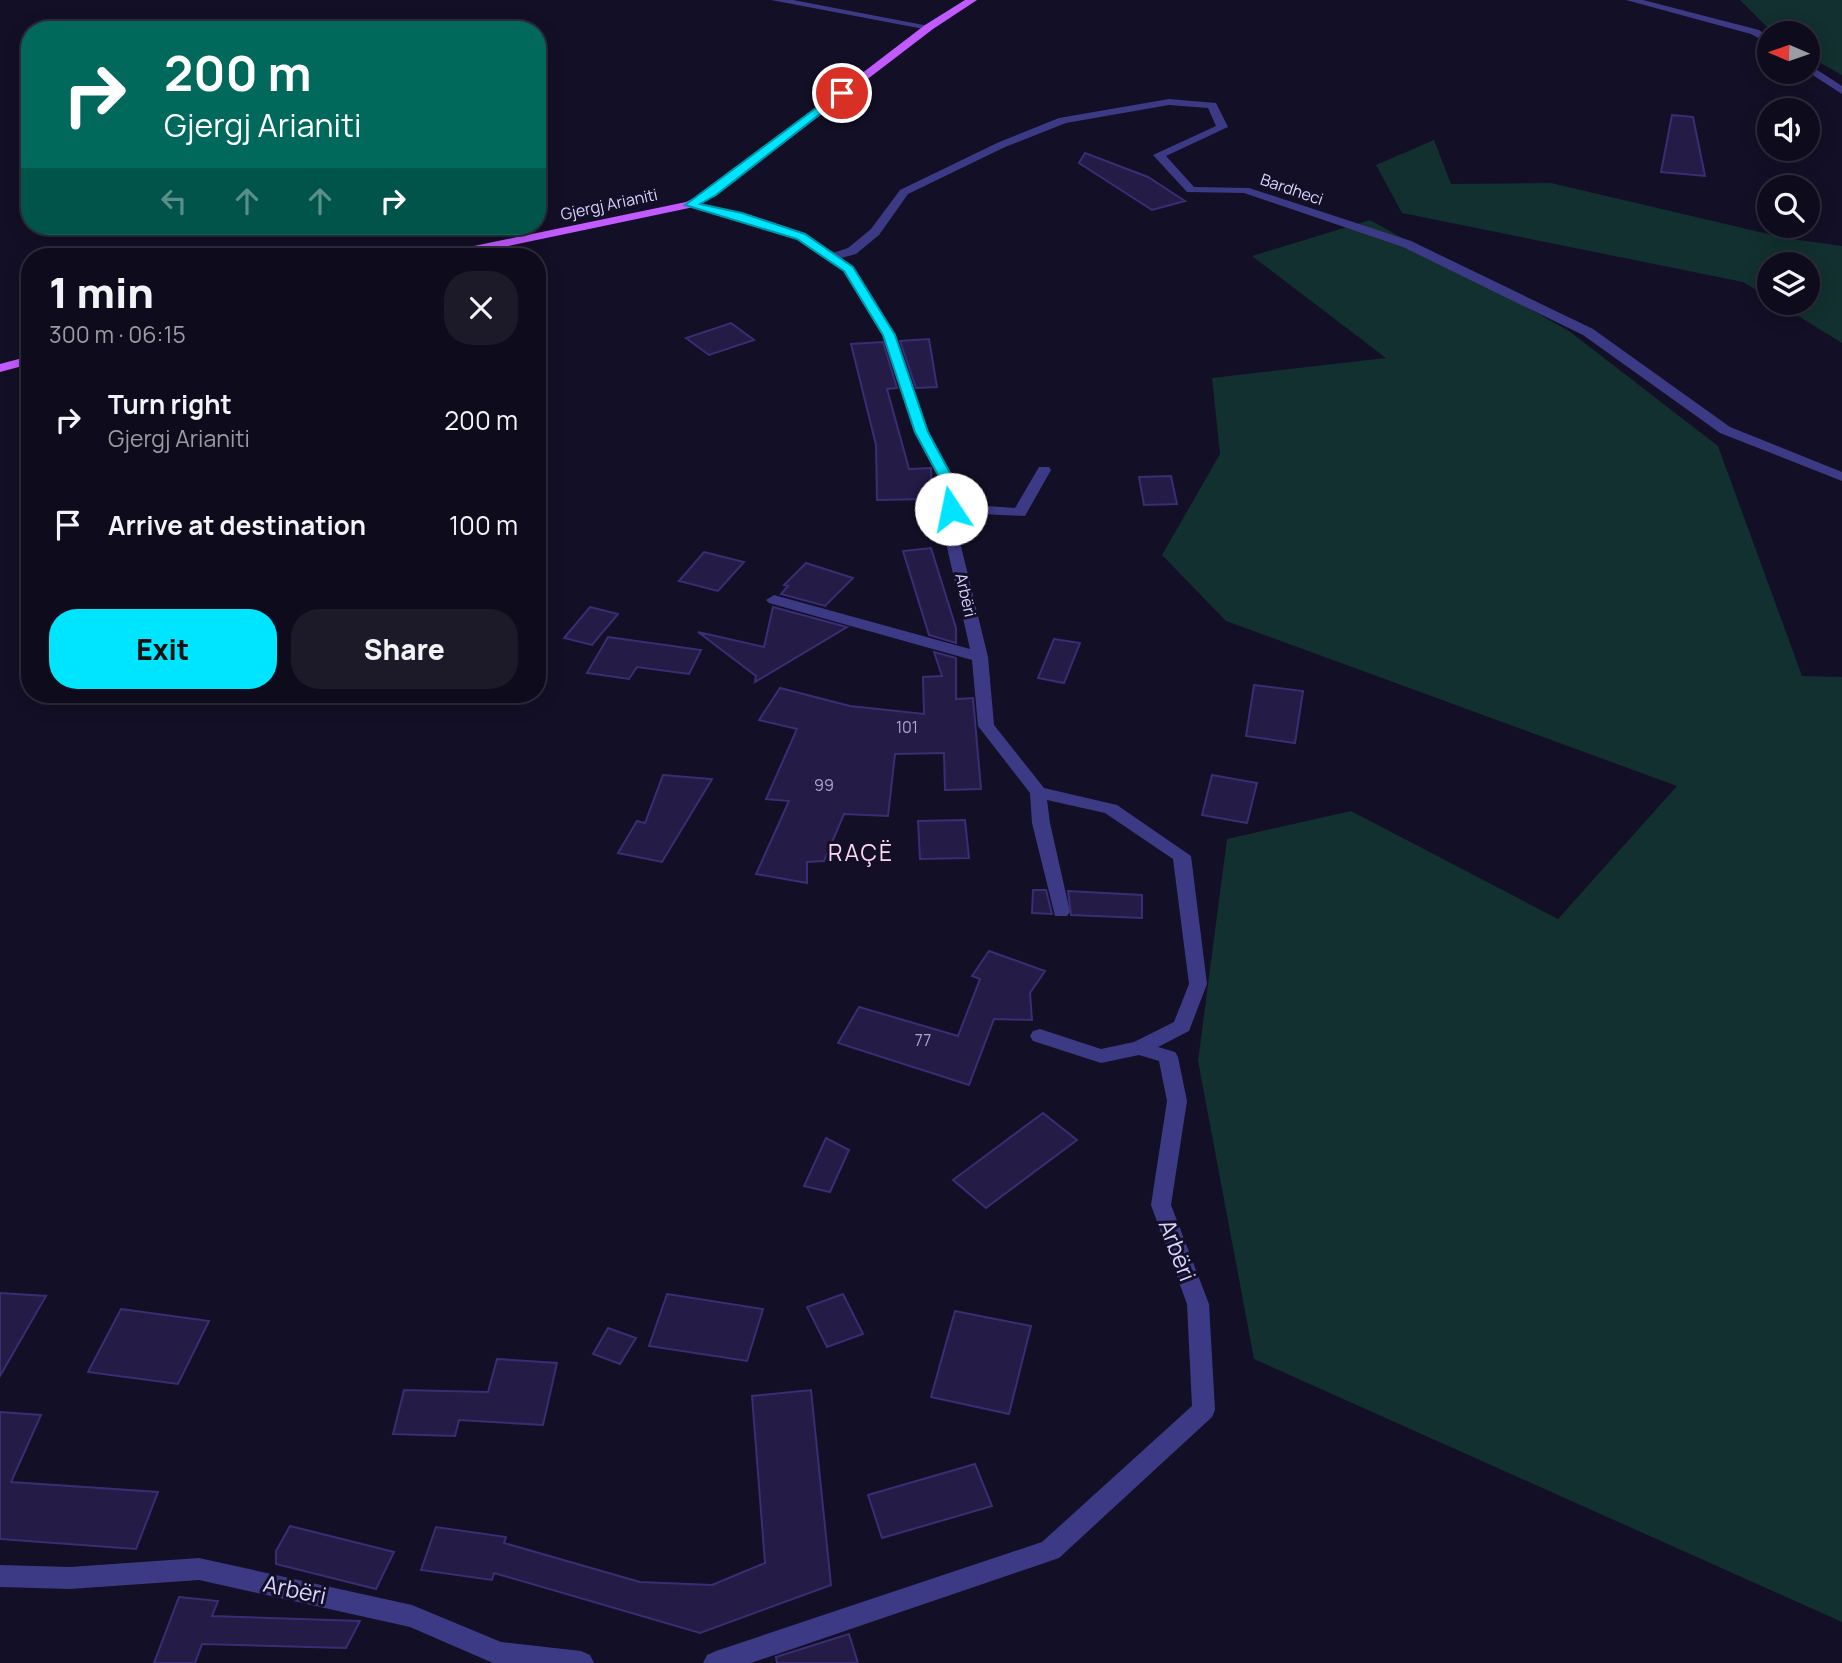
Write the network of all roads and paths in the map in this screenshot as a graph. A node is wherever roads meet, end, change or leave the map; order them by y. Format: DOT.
graph roads {
  1 [pos="776,0"];
  2 [pos="972,0"];
  3 [pos="1631,0"];
  4 [pos="929,27"];
  5 [pos="1757,33"];
  6 [pos="1820,75"];
  7 [pos="1842,91"];
  8 [pos="690,205"];
  9 [pos="546,235"];
  10 [pos="546,235"];
  11 [pos="483,248"];
  12 [pos="831,257"];
  13 [pos="21,362"];
  14 [pos="0,368"];
  15 [pos="1044,471"];
  16 [pos="1842,477"];
  17 [pos="951,509"];
  18 [pos="774,600"];
  19 [pos="980,657"];
  20 [pos="1038,792"];
  21 [pos="1061,912"];
  22 [pos="1040,1036"];
  23 [pos="1139,1048"];
  24 [pos="0,1576"];
  25 [pos="499,1658"];
  26 [pos="581,1663"];
  27 [pos="716,1663"];
  1 -- 4 [label="street"];
  2 -- 4 [label="main road, Gjergj Arianiti"];
  3 -- 5 [label="street"];
  4 -- 8 [label="main road, Gjergj Arianiti"];
  6 -- 7 [label="street"];
  8 -- 10 [label="main road, Gjergj Arianiti"];
  8 -- 12 [label="street, Arbëri"];
  9 -- 11 [label="main road, Gjergj Arianiti"];
  12 -- 16 [label="street, Bardheci"];
  12 -- 17 [label="street, Arbëri"];
  13 -- 14 [label="main road"];
  15 -- 17 [label="street"];
  17 -- 19 [label="street, Arbëri"];
  18 -- 19 [label="street"];
  19 -- 20 [label="street, Arbëri"];
  20 -- 21 [label="street"];
  20 -- 23 [label="street"];
  22 -- 23 [label="street"];
  23 -- 27 [label="street, Arbëri"];
  24 -- 25 [label="street, Arbëri"];
  25 -- 26 [label="street, Arbëri"];
}
